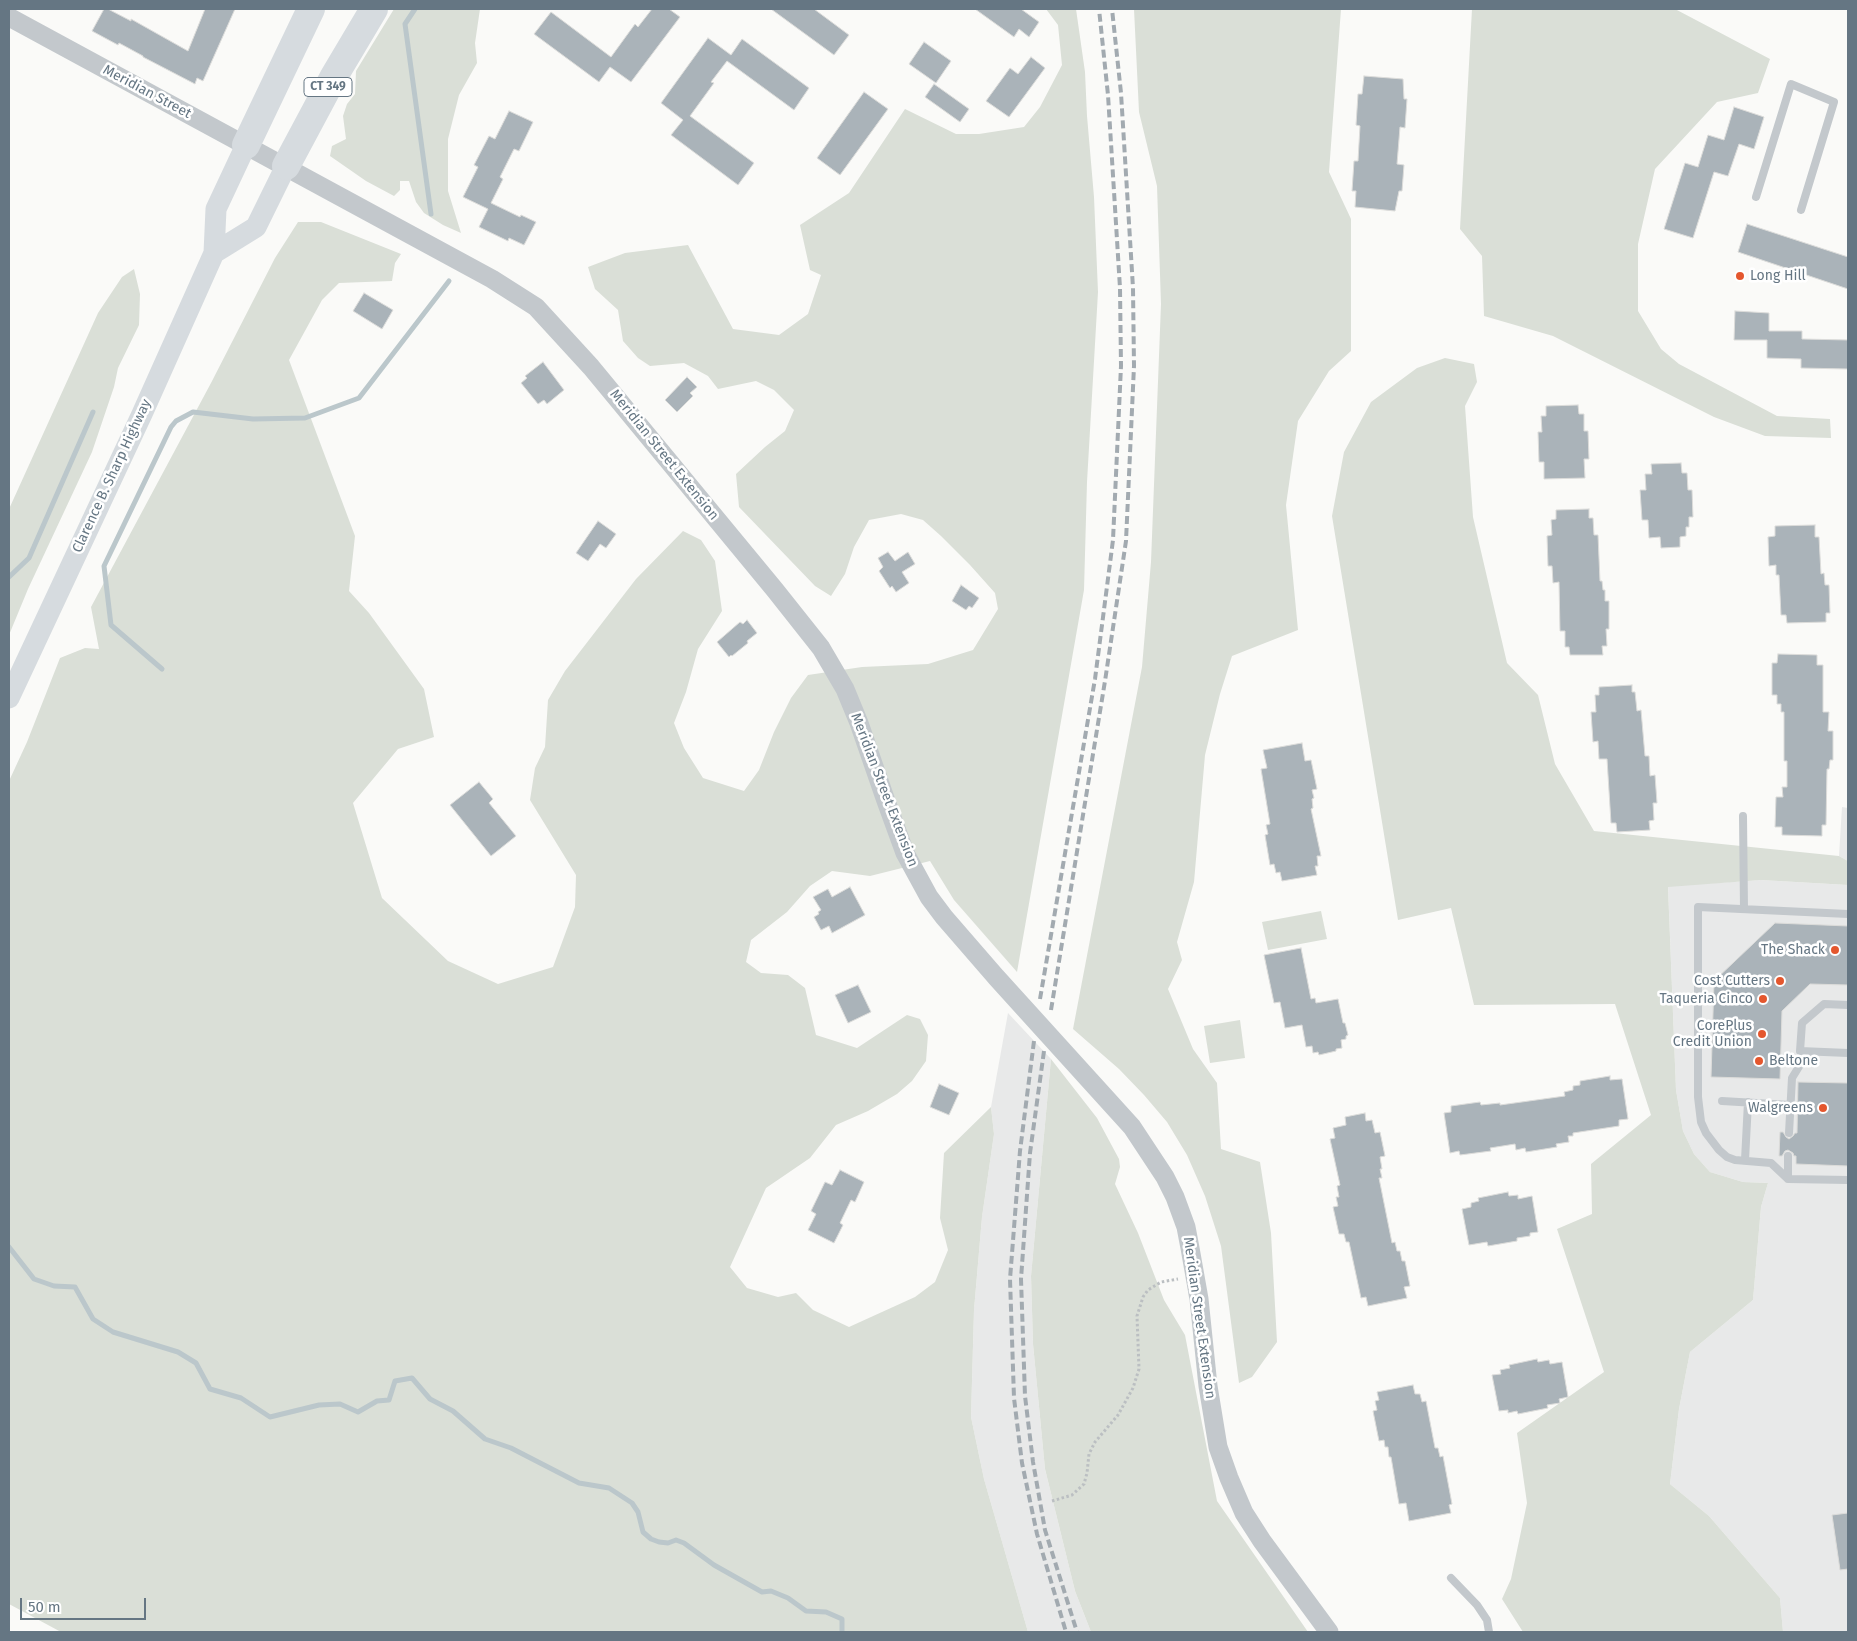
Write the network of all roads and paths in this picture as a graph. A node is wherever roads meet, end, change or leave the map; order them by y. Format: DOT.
graph roads {
  1 [pos="310,9"];
  2 [pos="374,9"];
  3 [pos="9,17"];
  4 [pos="246,145"];
  5 [pos="286,166"];
  6 [pos="1756,197"];
  7 [pos="1801,210"];
  8 [pos="214,253"];
  9 [pos="9,698"];
  10 [pos="1743,816"];
  11 [pos="1744,909"];
  12 [pos="1848,914"];
  13 [pos="1848,1005"];
  14 [pos="1812,1052"];
  15 [pos="1848,1053"];
  16 [pos="1722,1101"];
  17 [pos="1748,1102"];
  18 [pos="1790,1105"];
  19 [pos="1789,1133"];
  20 [pos="1788,1156"];
  21 [pos="1745,1160"];
  22 [pos="1788,1179"];
  23 [pos="1848,1180"];
  24 [pos="1196,1278"];
  25 [pos="1052,1500"];
  26 [pos="1452,1578"];
  27 [pos="1329,1632"];
  28 [pos="1489,1632"];
  1 -- 4 [label="highway"];
  2 -- 5 [label="highway, CT 349"];
  3 -- 4 [label="street, Meridian Street"];
  4 -- 5 [label="street, Meridian Street"];
  4 -- 8 [label="main road, Clarence B. Sharp Highway"];
  5 -- 8 [label="main road, CT 349"];
  5 -- 24 [label="street, Meridian Street Extension"];
  6 -- 7 [label="lane"];
  8 -- 9 [label="main road, Clarence B. Sharp Highway"];
  10 -- 11 [label="lane"];
  11 -- 12 [label="lane"];
  11 -- 21 [label="lane"];
  13 -- 14 [label="lane"];
  14 -- 15 [label="lane"];
  14 -- 18 [label="lane"];
  16 -- 17 [label="lane"];
  17 -- 18 [label="lane"];
  17 -- 21 [label="lane"];
  18 -- 19 [label="lane"];
  20 -- 22 [label="lane"];
  21 -- 22 [label="lane"];
  22 -- 23 [label="lane"];
  24 -- 25 [label="path"];
  24 -- 27 [label="street, Meridian Street Extension"];
  26 -- 28 [label="lane"];
}
